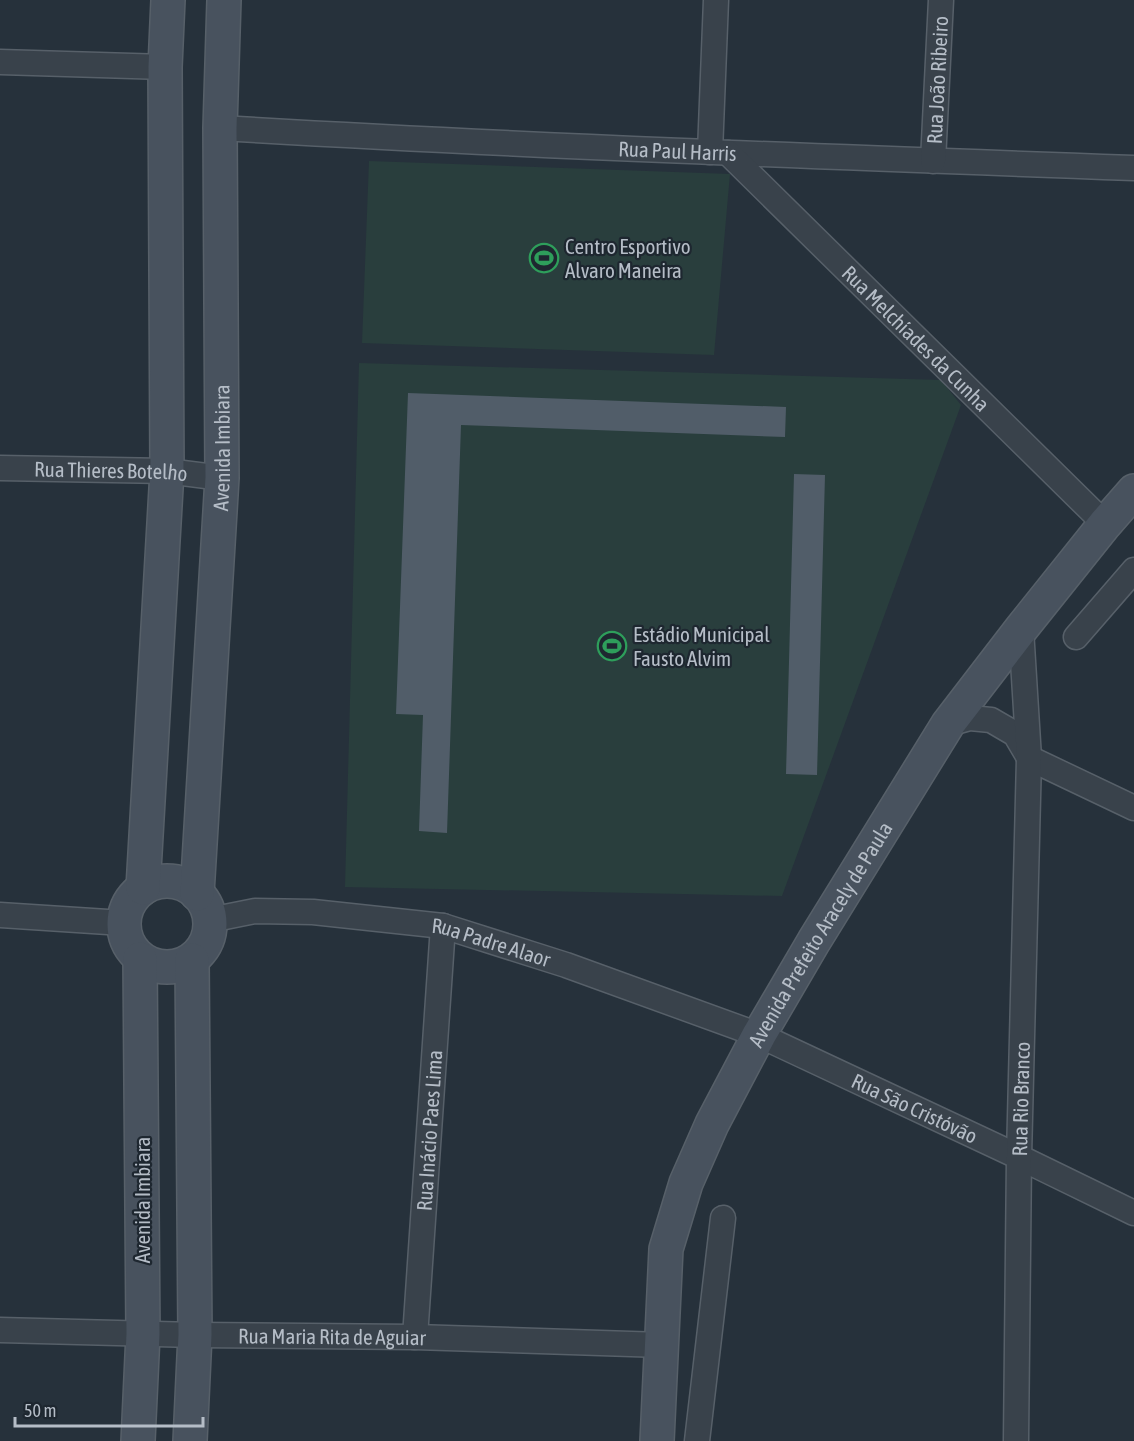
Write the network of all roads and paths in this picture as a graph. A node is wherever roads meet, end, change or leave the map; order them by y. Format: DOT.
graph roads {
  1 [pos="168,0"];
  2 [pos="224,0"];
  3 [pos="716,0"];
  4 [pos="941,0"];
  5 [pos="0,62"];
  6 [pos="165,67"];
  7 [pos="220,128"];
  8 [pos="719,153"];
  9 [pos="933,161"];
  10 [pos="1134,168"];
  11 [pos="0,468"];
  12 [pos="167,471"];
  13 [pos="222,478"];
  14 [pos="1134,491"];
  15 [pos="1106,524"];
  16 [pos="1134,570"];
  17 [pos="1021,629"];
  18 [pos="1076,637"];
  19 [pos="948,724"];
  20 [pos="1029,758"];
  21 [pos="1134,808"];
  22 [pos="143,888"];
  23 [pos="204,907"];
  24 [pos="0,915"];
  25 [pos="123,923"];
  26 [pos="443,926"];
  27 [pos="140,959"];
  28 [pos="192,960"];
  29 [pos="759,1035"];
  30 [pos="1019,1157"];
  31 [pos="1134,1213"];
  32 [pos="723,1218"];
  33 [pos="0,1330"];
  34 [pos="143,1334"];
  35 [pos="195,1335"];
  36 [pos="416,1337"];
  37 [pos="662,1345"];
  38 [pos="138,1441"];
  39 [pos="190,1441"];
  40 [pos="657,1441"];
  41 [pos="697,1441"];
  42 [pos="1016,1441"];
  1 -- 6 [label="main road"];
  2 -- 7 [label="main road, Avenida Imbiara"];
  3 -- 8 [label="street"];
  4 -- 9 [label="street, Rua João Ribeiro"];
  5 -- 6 [label="street"];
  6 -- 12 [label="main road"];
  7 -- 8 [label="street, Rua Paul Harris"];
  7 -- 13 [label="main road, Avenida Imbiara"];
  8 -- 9 [label="street, Rua Paul Harris"];
  8 -- 15 [label="street, Rua Melchíades da Cunha"];
  9 -- 10 [label="street, Rua Paul Harris"];
  11 -- 12 [label="street, Rua Thieres Botelho"];
  12 -- 13 [label="street, Rua Thieres Botelho"];
  12 -- 22 [label="main road"];
  13 -- 23 [label="main road, Avenida Imbiara"];
  14 -- 15 [label="main road, Avenida Prefeito Aracely de Paula"];
  15 -- 17 [label="main road, Avenida Prefeito Aracely de Paula"];
  16 -- 18 [label="street"];
  17 -- 19 [label="main road, Avenida Prefeito Aracely de Paula"];
  17 -- 20 [label="street, Rua Rio Branco"];
  19 -- 20 [label="street"];
  19 -- 29 [label="main road, Avenida Prefeito Aracely de Paula"];
  20 -- 21 [label="street"];
  20 -- 30 [label="street, Rua Rio Branco"];
  22 -- 23 [label="main road"];
  22 -- 25 [label="main road"];
  23 -- 26 [label="street, Rua Padre Alaor"];
  23 -- 28 [label="main road"];
  24 -- 25 [label="street"];
  25 -- 27 [label="main road"];
  26 -- 29 [label="street, Rua Padre Alaor"];
  26 -- 36 [label="street, Rua Inácio Paes Lima"];
  27 -- 28 [label="main road"];
  27 -- 34 [label="main road, Avenida Imbiara"];
  28 -- 35 [label="main road"];
  29 -- 30 [label="street, Rua São Cristóvão"];
  29 -- 37 [label="main road, Avenida Prefeito Aracely de Paula"];
  30 -- 31 [label="street, Rua São Cristóvão"];
  30 -- 42 [label="street, Rua Rio Branco"];
  32 -- 41 [label="street"];
  33 -- 34 [label="street, Rua Maria Rita de Aguiar"];
  34 -- 35 [label="street, Rua Maria Rita de Aguiar"];
  34 -- 38 [label="main road, Avenida Imbiara"];
  35 -- 36 [label="street, Rua Maria Rita de Aguiar"];
  35 -- 39 [label="main road"];
  36 -- 37 [label="street, Rua Maria Rita de Aguiar"];
  37 -- 40 [label="main road, Avenida Prefeito Aracely de Paula"];
}
